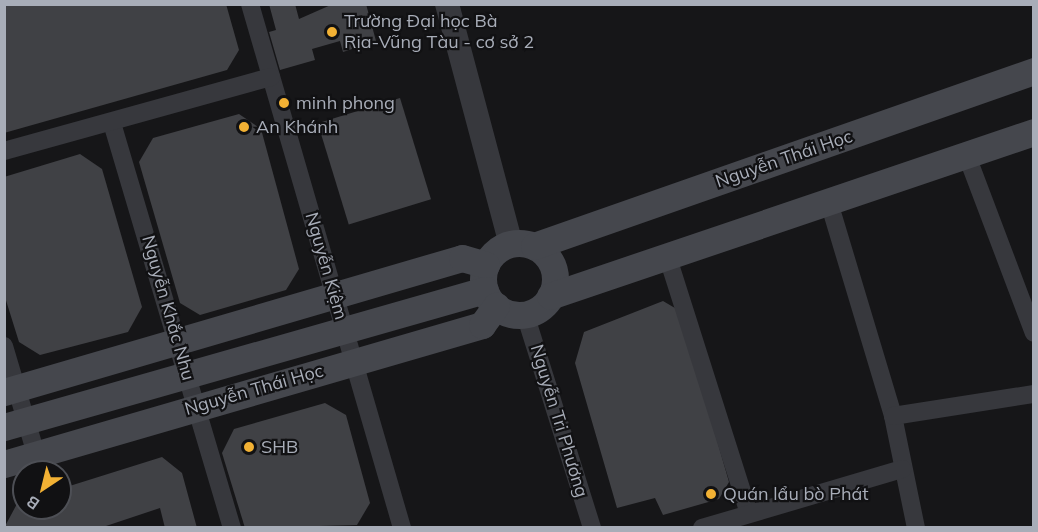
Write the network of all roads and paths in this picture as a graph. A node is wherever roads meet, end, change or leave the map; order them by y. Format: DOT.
graph roads {
  1 [pos="250,4"];
  2 [pos="447,4"];
  3 [pos="1034,71"];
  4 [pos="271,77"];
  5 [pos="112,123"];
  6 [pos="1034,132"];
  7 [pos="4,151"];
  8 [pos="967,156"];
  9 [pos="828,199"];
  10 [pos="522,245"];
  11 [pos="667,255"];
  12 [pos="489,287"];
  13 [pos="335,295"];
  14 [pos="550,296"];
  15 [pos="525,314"];
  16 [pos="344,327"];
  17 [pos="1034,333"];
  18 [pos="177,338"];
  19 [pos="4,346"];
  20 [pos="355,362"];
  21 [pos="187,373"];
  22 [pos="11,390"];
  23 [pos="1034,394"];
  24 [pos="196,406"];
  25 [pos="893,416"];
  26 [pos="15,424"];
  27 [pos="36,454"];
  28 [pos="4,464"];
  29 [pos="903,469"];
  30 [pos="749,513"];
  31 [pos="232,528"];
  32 [pos="402,528"];
  33 [pos="592,528"];
  34 [pos="702,528"];
  35 [pos="916,528"];
  1 -- 4 [label="street, Nguyễn Kiệm"];
  2 -- 10 [label="street"];
  3 -- 10 [label="main road, Nguyễn Thái Học"];
  4 -- 5 [label="street"];
  4 -- 13 [label="street, Nguyễn Kiệm"];
  5 -- 7 [label="street"];
  5 -- 18 [label="street, Nguyễn Khắc Nhu"];
  6 -- 8 [label="main road"];
  8 -- 9 [label="main road"];
  8 -- 17 [label="street"];
  9 -- 11 [label="main road"];
  9 -- 25 [label="street"];
  10 -- 12 [label="main road"];
  10 -- 14 [label="main road"];
  11 -- 14 [label="main road"];
  11 -- 30 [label="street"];
  12 -- 13 [label="main road"];
  12 -- 15 [label="main road"];
  12 -- 16 [label="main road, Nguyễn Thái Học"];
  12 -- 20 [label="main road, Nguyễn Thái Học"];
  13 -- 16 [label="street, Nguyễn Kiệm"];
  13 -- 18 [label="main road"];
  14 -- 15 [label="main road"];
  15 -- 33 [label="street, Nguyễn Tri Phương"];
  16 -- 20 [label="street, Nguyễn Kiệm"];
  16 -- 21 [label="main road, Nguyễn Thái Học"];
  18 -- 21 [label="street, Nguyễn Khắc Nhu"];
  18 -- 22 [label="main road"];
  19 -- 22 [label="street"];
  20 -- 24 [label="main road, Nguyễn Thái Học"];
  20 -- 32 [label="street, Nguyễn Kiệm"];
  21 -- 24 [label="street, Nguyễn Khắc Nhu"];
  21 -- 26 [label="main road, Nguyễn Thái Học"];
  22 -- 26 [label="street"];
  23 -- 25 [label="street"];
  24 -- 27 [label="main road, Nguyễn Thái Học"];
  24 -- 31 [label="street, Nguyễn Khắc Nhu"];
  25 -- 29 [label="street"];
  26 -- 27 [label="street"];
  27 -- 28 [label="main road, Nguyễn Thái Học"];
  29 -- 30 [label="street"];
  29 -- 35 [label="street"];
  30 -- 34 [label="street"];
}
